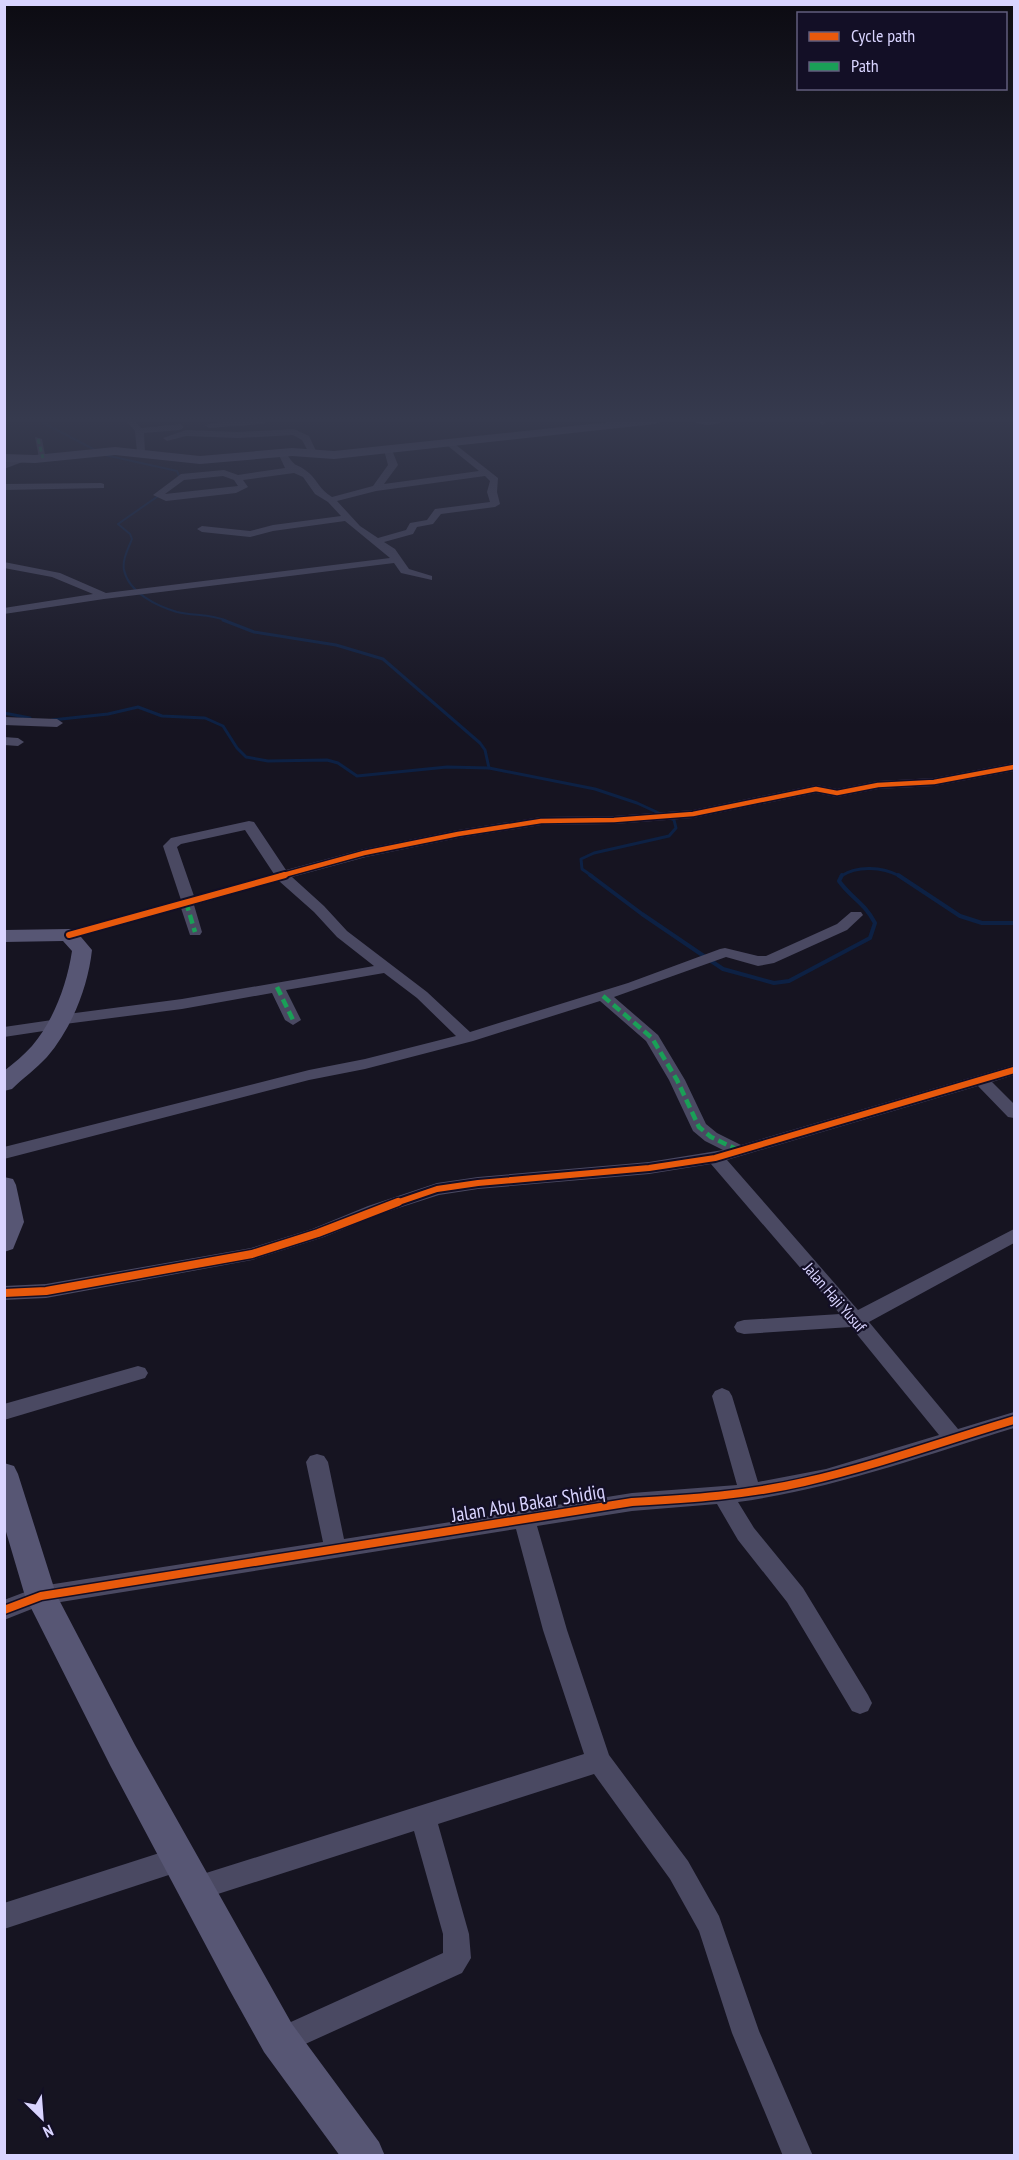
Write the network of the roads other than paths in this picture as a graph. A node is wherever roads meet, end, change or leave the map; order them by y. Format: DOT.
graph roads {
  1 [pos="319,522"];
  2 [pos="351,522"];
  3 [pos="430,522"];
  4 [pos="202,529"];
  5 [pos="377,542"];
  6 [pos="397,560"];
  7 [pos="4,565"];
  8 [pos="428,578"];
  9 [pos="104,596"];
  10 [pos="4,611"];
  11 [pos="4,721"];
  12 [pos="57,723"];
  13 [pos="1014,767"];
  14 [pos="283,877"];
  15 [pos="187,902"];
  16 [pos="856,915"];
  17 [pos="195,932"];
  18 [pos="69,935"];
  19 [pos="4,936"];
  20 [pos="387,968"];
  21 [pos="277,987"];
  22 [pos="603,996"];
  23 [pos="293,1020"];
  24 [pos="59,1022"];
  25 [pos="4,1032"];
  26 [pos="467,1038"];
  27 [pos="1014,1070"];
  28 [pos="981,1080"];
  29 [pos="4,1084"];
  30 [pos="1014,1113"];
  31 [pos="740,1151"];
  32 [pos="4,1153"];
  33 [pos="715,1158"];
  34 [pos="4,1185"];
  35 [pos="1014,1235"];
  36 [pos="4,1243"];
  37 [pos="4,1293"];
  38 [pos="856,1320"];
  39 [pos="744,1327"];
  40 [pos="138,1373"];
  41 [pos="722,1396"];
  42 [pos="4,1412"];
  43 [pos="1014,1420"];
  44 [pos="953,1437"];
  45 [pos="317,1462"];
  46 [pos="4,1474"];
  47 [pos="750,1492"];
  48 [pos="723,1496"];
  49 [pos="525,1521"];
  50 [pos="335,1550"];
  51 [pos="41,1596"];
  52 [pos="4,1610"];
  53 [pos="860,1703"];
  54 [pos="599,1761"];
  55 [pos="423,1817"];
  56 [pos="187,1874"];
  57 [pos="4,1916"];
  58 [pos="281,2041"];
  59 [pos="365,2156"];
  60 [pos="798,2156"];
  1 -- 4 [label="street"];
  2 -- 5 [label="street"];
  3 -- 5 [label="street"];
  5 -- 6 [label="street"];
  6 -- 8 [label="street"];
  6 -- 9 [label="street"];
  7 -- 9 [label="street"];
  9 -- 10 [label="street"];
  11 -- 12 [label="street"];
  13 -- 14 [label="street"];
  14 -- 15 [label="street"];
  14 -- 15 [label="street"];
  14 -- 20 [label="street"];
  15 -- 17 [label="street"];
  15 -- 18 [label="street"];
  16 -- 22 [label="street"];
  18 -- 19 [label="street"];
  18 -- 24 [label="street"];
  20 -- 21 [label="street"];
  20 -- 26 [label="street"];
  21 -- 23 [label="street"];
  21 -- 24 [label="street"];
  22 -- 26 [label="street"];
  22 -- 31 [label="street"];
  24 -- 25 [label="street"];
  24 -- 29 [label="street"];
  26 -- 32 [label="street"];
  27 -- 28 [label="street"];
  28 -- 30 [label="street"];
  28 -- 31 [label="street"];
  31 -- 33 [label="street"];
  33 -- 37 [label="street"];
  33 -- 38 [label="street, Jalan Haji Yusuf"];
  34 -- 36 [label="street"];
  35 -- 38 [label="street"];
  38 -- 39 [label="street"];
  38 -- 44 [label="street, Jalan Haji Yusuf"];
  40 -- 42 [label="street"];
  41 -- 47 [label="street"];
  43 -- 44 [label="street, Jalan Abu Bakar Shidiq"];
  44 -- 47 [label="street, Jalan Abu Bakar Shidiq"];
  45 -- 50 [label="street"];
  46 -- 51 [label="street"];
  47 -- 48 [label="street, Jalan Abu Bakar Shidiq"];
  48 -- 49 [label="street, Jalan Abu Bakar Shidiq"];
  48 -- 53 [label="street"];
  49 -- 50 [label="street, Jalan Abu Bakar Shidiq"];
  49 -- 54 [label="street"];
  50 -- 51 [label="street, Jalan Abu Bakar Shidiq"];
  51 -- 52 [label="street, Jalan Abu Bakar Shidiq"];
  51 -- 56 [label="street"];
  54 -- 55 [label="street"];
  54 -- 60 [label="street"];
  55 -- 56 [label="street"];
  55 -- 58 [label="street"];
  56 -- 57 [label="street"];
  56 -- 58 [label="street"];
  58 -- 59 [label="street"];
}
